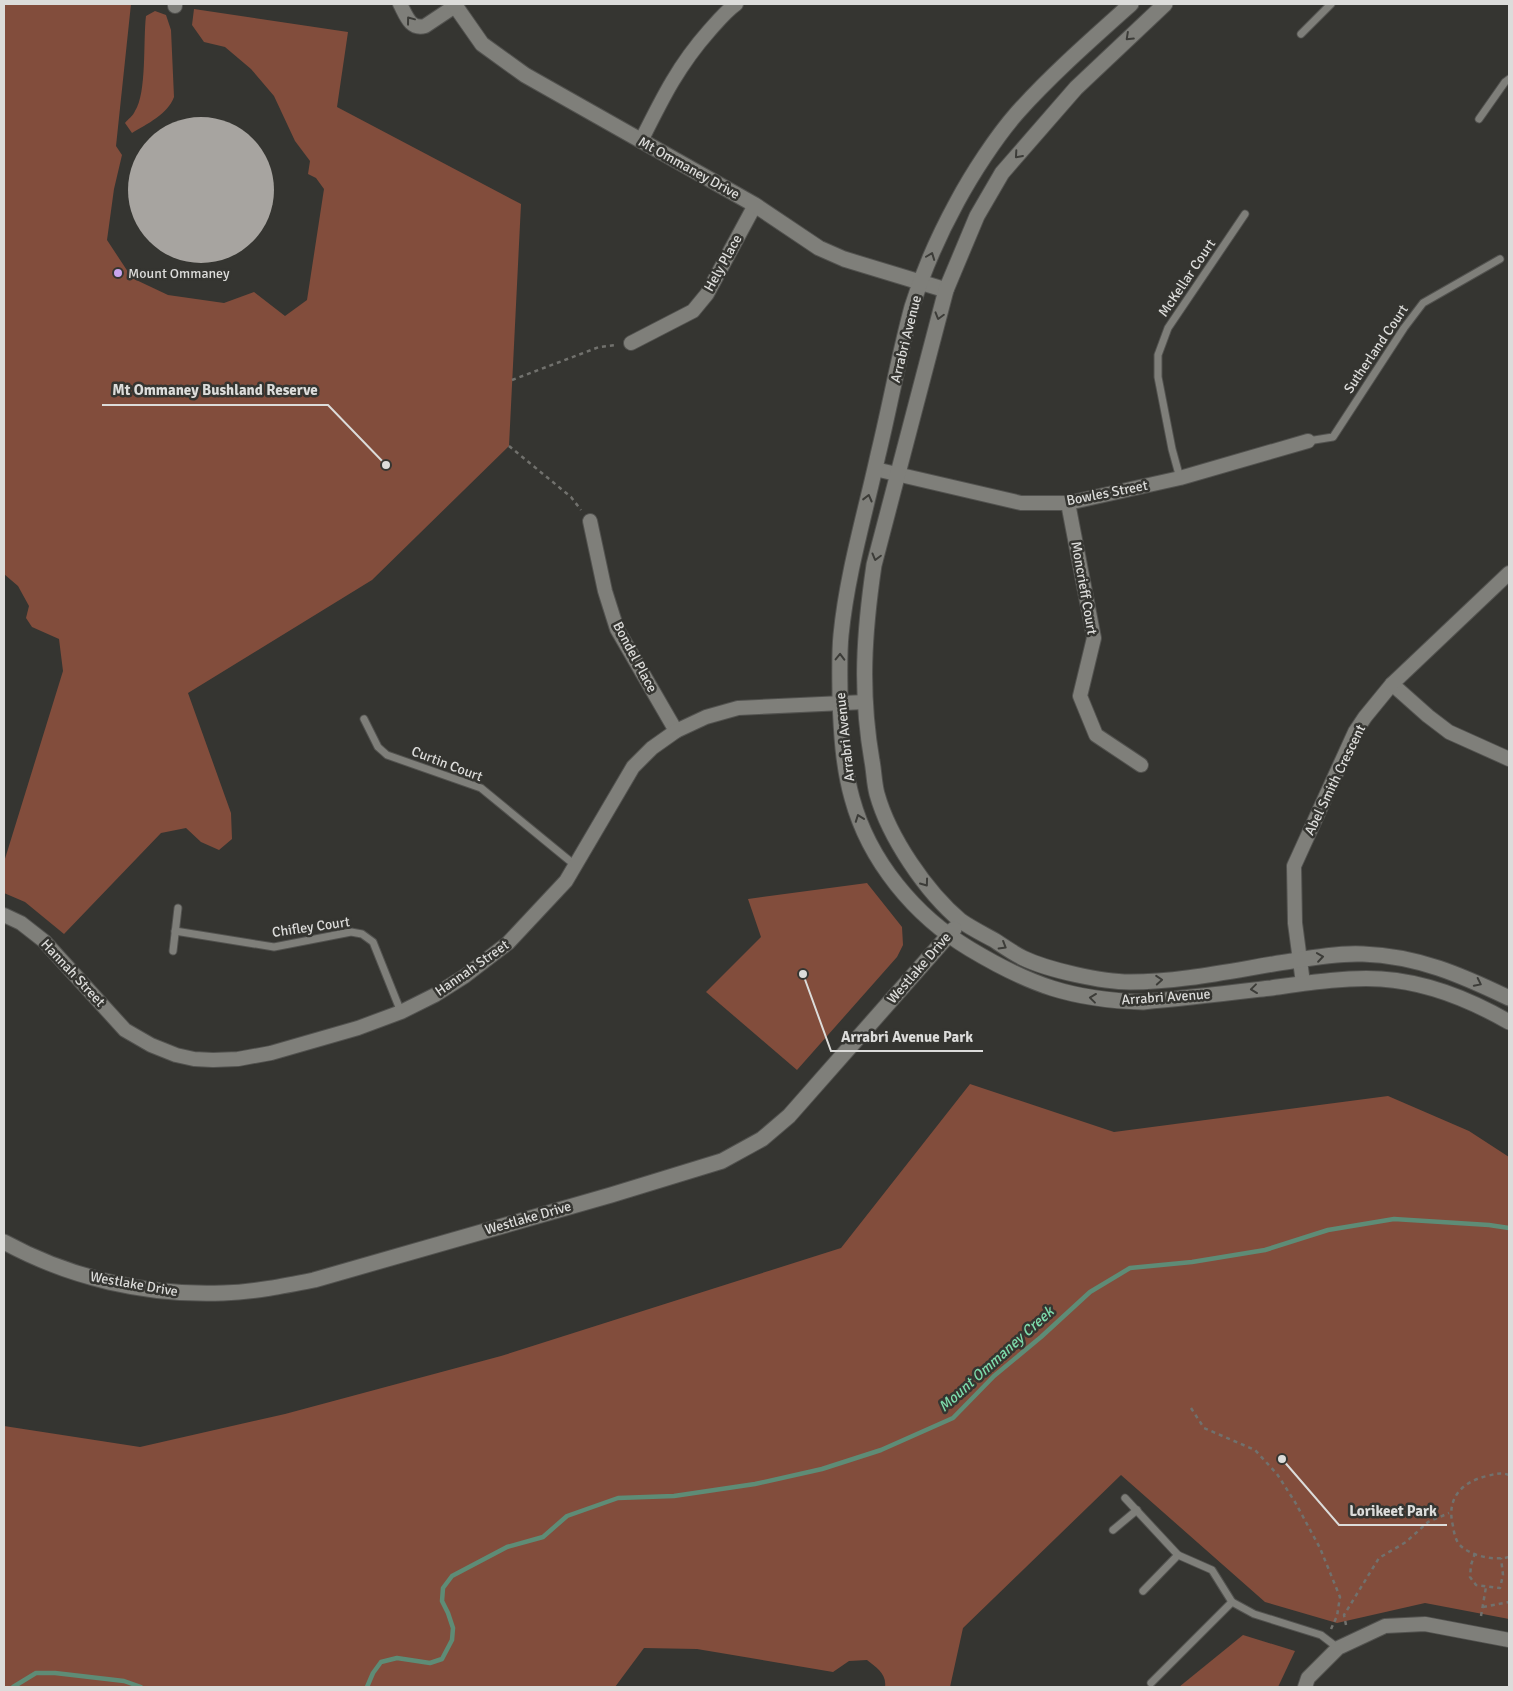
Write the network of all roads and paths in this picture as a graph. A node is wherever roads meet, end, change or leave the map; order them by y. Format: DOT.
graph roads {
  1 [pos="400,4"];
  2 [pos="1131,4"];
  3 [pos="1165,4"];
  4 [pos="1331,4"];
  5 [pos="454,5"];
  6 [pos="728,6"];
  7 [pos="1302,34"];
  8 [pos="1509,79"];
  9 [pos="1479,119"];
  10 [pos="640,141"];
  11 [pos="755,205"];
  12 [pos="1245,214"];
  13 [pos="1500,259"];
  14 [pos="921,282"];
  15 [pos="946,290"];
  16 [pos="631,343"];
  17 [pos="512,380"];
  18 [pos="1308,441"];
  19 [pos="509,446"];
  20 [pos="875,468"];
  21 [pos="898,474"];
  22 [pos="1180,478"];
  23 [pos="1068,503"];
  24 [pos="590,521"];
  25 [pos="1509,573"];
  26 [pos="1392,684"];
  27 [pos="865,702"];
  28 [pos="840,704"];
  29 [pos="364,719"];
  30 [pos="676,731"];
  31 [pos="1509,759"];
  32 [pos="1141,765"];
  33 [pos="576,866"];
  34 [pos="178,908"];
  35 [pos="4,915"];
  36 [pos="961,921"];
  37 [pos="175,931"];
  38 [pos="947,935"];
  39 [pos="173,951"];
  40 [pos="1299,960"];
  41 [pos="1303,984"];
  42 [pos="1509,998"];
  43 [pos="401,1012"];
  44 [pos="1509,1022"];
  45 [pos="4,1242"];
  46 [pos="1190,1408"];
  47 [pos="1509,1475"];
  48 [pos="1125,1498"];
  49 [pos="1137,1510"];
  50 [pos="1449,1512"];
  51 [pos="1113,1530"];
  52 [pos="1475,1553"];
  53 [pos="1178,1555"];
  54 [pos="1509,1557"];
  55 [pos="1501,1558"];
  56 [pos="1486,1587"];
  57 [pos="1143,1591"];
  58 [pos="1232,1602"];
  59 [pos="1509,1602"];
  60 [pos="1483,1607"];
  61 [pos="1481,1616"];
  62 [pos="1346,1625"];
  63 [pos="1509,1640"];
  64 [pos="1332,1644"];
  65 [pos="1151,1683"];
  66 [pos="1305,1687"];
  5 -- 1 [label="street, Mt Ommaney Drive, one-way"];
  14 -- 2 [label="street, Arrabri Avenue, one-way"];
  3 -- 15 [label="street, Arrabri Avenue, one-way"];
  4 -- 7 [label="lane"];
  5 -- 10 [label="street, Mt Ommaney Drive"];
  6 -- 10 [label="street"];
  8 -- 9 [label="lane"];
  10 -- 11 [label="street, Mt Ommaney Drive"];
  11 -- 14 [label="street, Mt Ommaney Drive"];
  11 -- 16 [label="street, Hely Place"];
  12 -- 22 [label="lane, McKellar Court"];
  13 -- 18 [label="lane, Sutherland Court"];
  14 -- 15 [label="street, Mt Ommaney Drive"];
  14 -- 20 [label="street, Arrabri Avenue"];
  15 -- 21 [label="street, Arrabri Avenue, one-way"];
  16 -- 17 [label="path"];
  18 -- 22 [label="street, Bowles Street"];
  19 -- 24 [label="path"];
  20 -- 21 [label="street, Bowles Street"];
  28 -- 20 [label="street, Arrabri Avenue, one-way"];
  21 -- 23 [label="street, Bowles Street"];
  21 -- 27 [label="street, Arrabri Avenue, one-way"];
  22 -- 23 [label="street, Bowles Street"];
  23 -- 32 [label="street, Moncrieff Court"];
  24 -- 30 [label="street, Bondel Place"];
  25 -- 26 [label="street, Abel Smith Crescent"];
  26 -- 31 [label="street"];
  26 -- 40 [label="street, Abel Smith Crescent"];
  27 -- 28 [label="street, Hannah Street"];
  27 -- 36 [label="street, Arrabri Avenue, one-way"];
  28 -- 30 [label="street, Hannah Street"];
  38 -- 28 [label="street, Arrabri Avenue, one-way"];
  29 -- 33 [label="lane, Curtin Court"];
  30 -- 33 [label="street, Hannah Street"];
  33 -- 43 [label="street, Hannah Street"];
  34 -- 37 [label="lane"];
  35 -- 43 [label="street, Hannah Street"];
  36 -- 38 [label="street, Westlake Drive"];
  36 -- 40 [label="street, Arrabri Avenue, one-way"];
  37 -- 39 [label="lane"];
  37 -- 43 [label="lane, Chifley Court"];
  41 -- 38 [label="street, Arrabri Avenue, one-way"];
  38 -- 45 [label="street, Westlake Drive"];
  40 -- 41 [label="street, Abel Smith Crescent"];
  40 -- 42 [label="street, Arrabri Avenue, one-way"];
  41 -- 44 [label="street, Arrabri Avenue"];
  46 -- 64 [label="path"];
  47 -- 50 [label="path"];
  48 -- 49 [label="lane"];
  49 -- 51 [label="lane"];
  49 -- 53 [label="lane"];
  50 -- 52 [label="path"];
  50 -- 62 [label="path"];
  52 -- 55 [label="path"];
  52 -- 56 [label="path"];
  53 -- 57 [label="lane"];
  53 -- 58 [label="lane"];
  54 -- 55 [label="path"];
  55 -- 56 [label="path"];
  56 -- 60 [label="path"];
  58 -- 64 [label="lane"];
  58 -- 65 [label="lane"];
  59 -- 60 [label="path"];
  60 -- 61 [label="path"];
  63 -- 64 [label="street"];
  64 -- 66 [label="street"];
}
